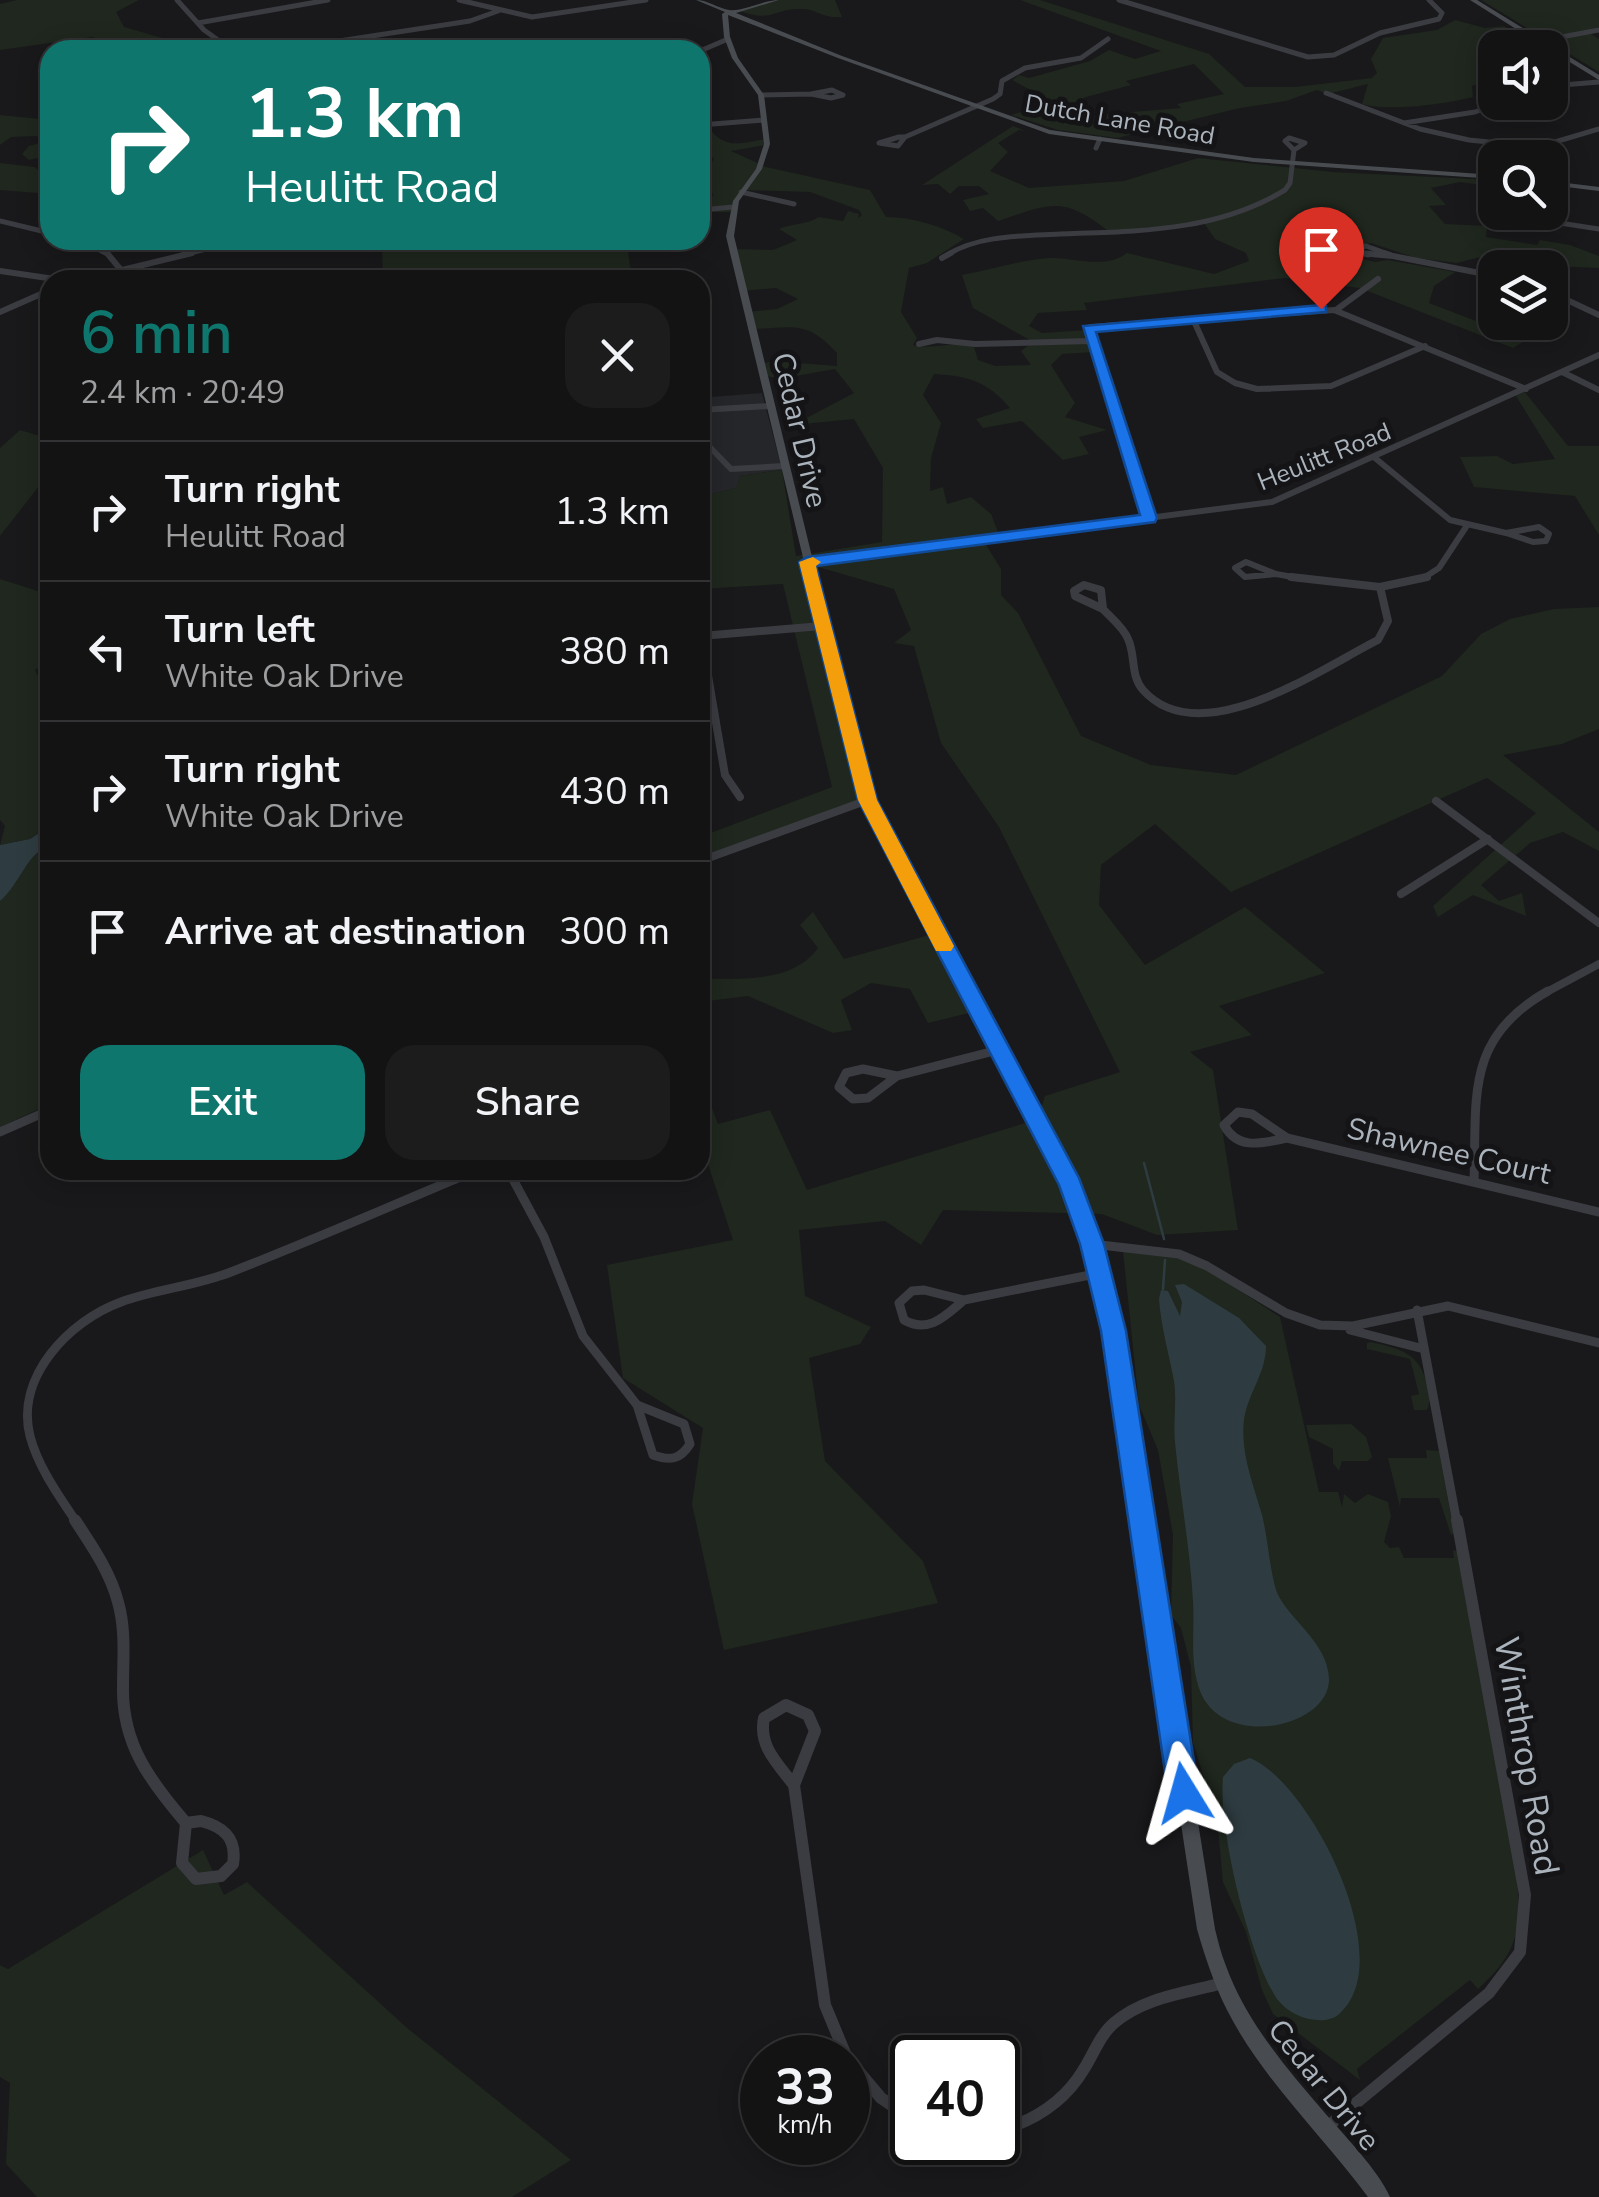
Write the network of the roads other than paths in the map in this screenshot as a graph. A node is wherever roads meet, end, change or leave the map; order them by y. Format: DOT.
graph roads {
  1 [pos="177,0"];
  2 [pos="328,0"];
  3 [pos="460,0"];
  4 [pos="646,0"];
  5 [pos="699,0"];
  6 [pos="776,0"];
  7 [pos="1119,0"];
  8 [pos="1430,0"];
  9 [pos="1472,0"];
  10 [pos="498,10"];
  11 [pos="728,11"];
  12 [pos="198,24"];
  13 [pos="1522,30"];
  14 [pos="1599,30"];
  15 [pos="1568,36"];
  16 [pos="728,39"];
  17 [pos="1108,39"];
  18 [pos="219,40"];
  19 [pos="346,40"];
  20 [pos="710,47"];
  21 [pos="1568,60"];
  22 [pos="1599,80"];
  23 [pos="1568,84"];
  24 [pos="1326,92"];
  25 [pos="811,94"];
  26 [pos="761,95"];
  27 [pos="975,107"];
  28 [pos="1478,111"];
  29 [pos="764,120"];
  30 [pos="1404,123"];
  31 [pos="710,125"];
  32 [pos="1599,129"];
  33 [pos="905,137"];
  34 [pos="1100,139"];
  35 [pos="1096,148"];
  36 [pos="1294,150"];
  37 [pos="1292,164"];
  38 [pos="1478,176"];
  39 [pos="1568,186"];
  40 [pos="1599,190"];
  41 [pos="741,192"];
  42 [pos="794,204"];
  43 [pos="733,207"];
  44 [pos="710,209"];
  45 [pos="0,221"];
  46 [pos="1568,224"];
  47 [pos="1599,229"];
  48 [pos="40,231"];
  49 [pos="102,250"];
  50 [pos="193,250"];
  51 [pos="1393,256"];
  52 [pos="942,258"];
  53 [pos="121,270"];
  54 [pos="0,271"];
  55 [pos="1478,273"];
  56 [pos="40,277"];
  57 [pos="1378,279"];
  58 [pos="40,294"];
  59 [pos="1568,300"];
  60 [pos="1336,310"];
  61 [pos="0,312"];
  62 [pos="1599,315"];
  63 [pos="1193,318"];
  64 [pos="1090,341"];
  65 [pos="919,344"];
  66 [pos="1425,346"];
  67 [pos="1599,354"];
  68 [pos="1562,372"];
  69 [pos="1526,389"];
  70 [pos="1599,390"];
  71 [pos="769,406"];
  72 [pos="710,409"];
  73 [pos="710,447"];
  74 [pos="1375,458"];
  75 [pos="784,466"];
  76 [pos="1149,518"];
  77 [pos="1466,527"];
  78 [pos="1506,533"];
  79 [pos="807,562"];
  80 [pos="1276,574"];
  81 [pos="1380,587"];
  82 [pos="1104,608"];
  83 [pos="822,626"];
  84 [pos="710,632"];
  85 [pos="710,708"];
  86 [pos="740,797"];
  87 [pos="868,800"];
  88 [pos="1436,800"];
  89 [pos="1488,839"];
  90 [pos="710,857"];
  91 [pos="1402,894"];
  92 [pos="1599,923"];
  93 [pos="1599,964"];
  94 [pos="998,1050"];
  95 [pos="898,1076"];
  96 [pos="40,1114"];
  97 [pos="0,1132"];
  98 [pos="1287,1138"];
  99 [pos="453,1180"];
  100 [pos="513,1180"];
  101 [pos="1474,1182"];
  102 [pos="1599,1212"];
  103 [pos="1092,1244"];
  104 [pos="1100,1272"];
  105 [pos="964,1300"];
  106 [pos="1417,1310"];
  107 [pos="1343,1328"];
  108 [pos="1599,1344"];
  109 [pos="1424,1349"];
  110 [pos="637,1405"];
  111 [pos="794,1785"];
  112 [pos="186,1823"];
  113 [pos="1223,1983"];
  114 [pos="838,2035"];
  115 [pos="870,2085"];
  116 [pos="890,2104"];
  117 [pos="1020,2122"];
  118 [pos="1326,2128"];
  119 [pos="1380,2197"];
  1 -- 12 [label="street"];
  2 -- 12 [label="street"];
  3 -- 10 [label="street"];
  4 -- 10 [label="street"];
  5 -- 11 [label="street, Dutch Lane Road"];
  6 -- 11 [label="street"];
  7 -- 8 [label="street"];
  9 -- 13 [label="street"];
  10 -- 19 [label="street"];
  11 -- 16 [label="street, Cedar Drive"];
  11 -- 27 [label="street, Dutch Lane Road"];
  12 -- 18 [label="street"];
  14 -- 15 [label="street"];
  16 -- 20 [label="street"];
  16 -- 26 [label="street, Cedar Drive"];
  17 -- 27 [label="street"];
  21 -- 22 [label="street"];
  22 -- 23 [label="street"];
  24 -- 30 [label="street"];
  25 -- 25 [label="street"];
  25 -- 26 [label="street"];
  26 -- 29 [label="street, Cedar Drive"];
  27 -- 33 [label="street"];
  27 -- 34 [label="street, Dutch Lane Road"];
  28 -- 30 [label="street"];
  29 -- 31 [label="street"];
  29 -- 41 [label="street, Cedar Drive"];
  30 -- 32 [label="street"];
  34 -- 35 [label="street"];
  34 -- 37 [label="street, Dutch Lane Road"];
  36 -- 37 [label="street"];
  37 -- 38 [label="street, Dutch Lane Road"];
  37 -- 52 [label="street"];
  39 -- 40 [label="street"];
  41 -- 42 [label="street"];
  41 -- 43 [label="street, Cedar Drive"];
  43 -- 44 [label="street"];
  43 -- 71 [label="street, Cedar Drive"];
  45 -- 48 [label="street"];
  46 -- 47 [label="street"];
  49 -- 53 [label="street"];
  50 -- 53 [label="street"];
  51 -- 51 [label="street"];
  51 -- 55 [label="street"];
  54 -- 56 [label="street"];
  57 -- 60 [label="street"];
  58 -- 61 [label="street"];
  59 -- 62 [label="street"];
  60 -- 63 [label="street"];
  60 -- 66 [label="street"];
  63 -- 64 [label="street"];
  63 -- 66 [label="street"];
  64 -- 65 [label="street"];
  64 -- 76 [label="street"];
  66 -- 69 [label="street"];
  67 -- 68 [label="street, Heulitt Road"];
  68 -- 69 [label="street, Heulitt Road"];
  68 -- 70 [label="street"];
  69 -- 74 [label="street, Heulitt Road"];
  71 -- 72 [label="street"];
  71 -- 75 [label="street, Cedar Drive"];
  73 -- 75 [label="street"];
  74 -- 76 [label="street, Heulitt Road"];
  74 -- 77 [label="street"];
  75 -- 79 [label="street, Cedar Drive"];
  76 -- 79 [label="street, Heulitt Road"];
  77 -- 78 [label="street"];
  77 -- 81 [label="street"];
  78 -- 78 [label="street"];
  79 -- 83 [label="street, Cedar Drive"];
  80 -- 80 [label="street"];
  80 -- 81 [label="street"];
  81 -- 82 [label="street"];
  82 -- 82 [label="street"];
  83 -- 84 [label="street"];
  83 -- 87 [label="street, Cedar Drive"];
  85 -- 86 [label="street"];
  87 -- 90 [label="street"];
  87 -- 94 [label="street, Cedar Drive"];
  88 -- 89 [label="street"];
  89 -- 91 [label="street"];
  89 -- 92 [label="street"];
  93 -- 101 [label="street"];
  94 -- 95 [label="street"];
  94 -- 103 [label="street, Cedar Drive"];
  95 -- 95 [label="street"];
  96 -- 97 [label="street"];
  98 -- 98 [label="street, Shawnee Court"];
  98 -- 101 [label="street, Shawnee Court"];
  99 -- 112 [label="street"];
  100 -- 110 [label="street"];
  101 -- 102 [label="street, Shawnee Court"];
  103 -- 104 [label="street, Cedar Drive"];
  103 -- 107 [label="street"];
  104 -- 105 [label="street"];
  104 -- 113 [label="street, Cedar Drive"];
  105 -- 105 [label="street"];
  106 -- 107 [label="street"];
  106 -- 108 [label="street"];
  106 -- 109 [label="street, Winthrop Road"];
  107 -- 109 [label="street"];
  109 -- 118 [label="street, Winthrop Road"];
  110 -- 110 [label="street"];
  111 -- 111 [label="street"];
  111 -- 114 [label="street"];
  112 -- 112 [label="street"];
  113 -- 117 [label="street"];
  113 -- 118 [label="street, Cedar Drive"];
  115 -- 116 [label="street"];
  118 -- 119 [label="street, Cedar Drive"];
}
